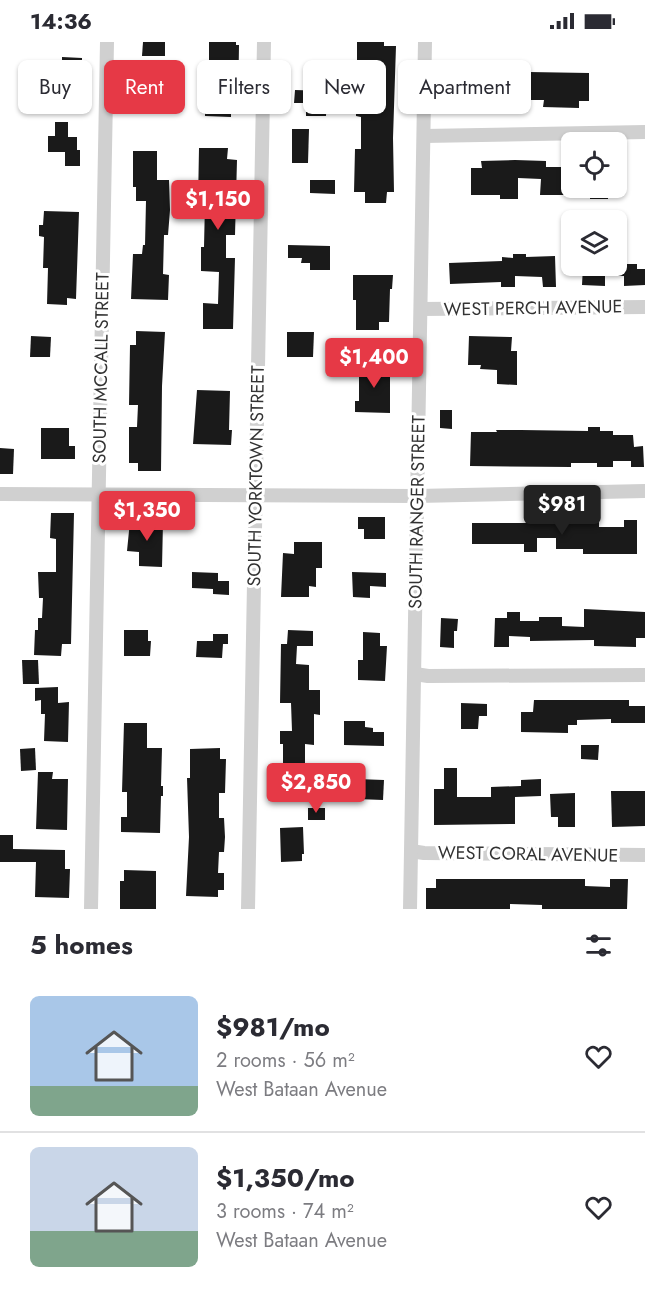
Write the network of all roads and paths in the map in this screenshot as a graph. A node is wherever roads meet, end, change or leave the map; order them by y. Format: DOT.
graph roads {
  1 [pos="107,42"];
  2 [pos="264,42"];
  3 [pos="425,42"];
  4 [pos="645,132"];
  5 [pos="424,135"];
  6 [pos="645,307"];
  7 [pos="421,309"];
  8 [pos="645,491"];
  9 [pos="98,494"];
  10 [pos="0,495"];
  11 [pos="256,495"];
  12 [pos="417,496"];
  13 [pos="415,674"];
  14 [pos="645,675"];
  15 [pos="411,851"];
  16 [pos="645,855"];
  17 [pos="91,909"];
  18 [pos="248,909"];
  19 [pos="410,909"];
  1 -- 9 [label="street, SOUTH MCCALL STREET"];
  2 -- 11 [label="street, SOUTH YORKTOWN STREET"];
  3 -- 5 [label="street, SOUTH RANGER STREET"];
  4 -- 5 [label="street"];
  5 -- 7 [label="street, SOUTH RANGER STREET"];
  6 -- 7 [label="street, WEST PERCH AVENUE"];
  7 -- 12 [label="street, SOUTH RANGER STREET"];
  8 -- 12 [label="street"];
  9 -- 10 [label="street"];
  9 -- 11 [label="street"];
  9 -- 17 [label="street, SOUTH MCCALL STREET"];
  11 -- 12 [label="street"];
  11 -- 18 [label="street, SOUTH YORKTOWN STREET"];
  12 -- 13 [label="street, SOUTH RANGER STREET"];
  13 -- 14 [label="street"];
  13 -- 15 [label="street, SOUTH RANGER STREET"];
  15 -- 16 [label="street, WEST CORAL AVENUE"];
  15 -- 19 [label="street, SOUTH RANGER STREET"];
}
